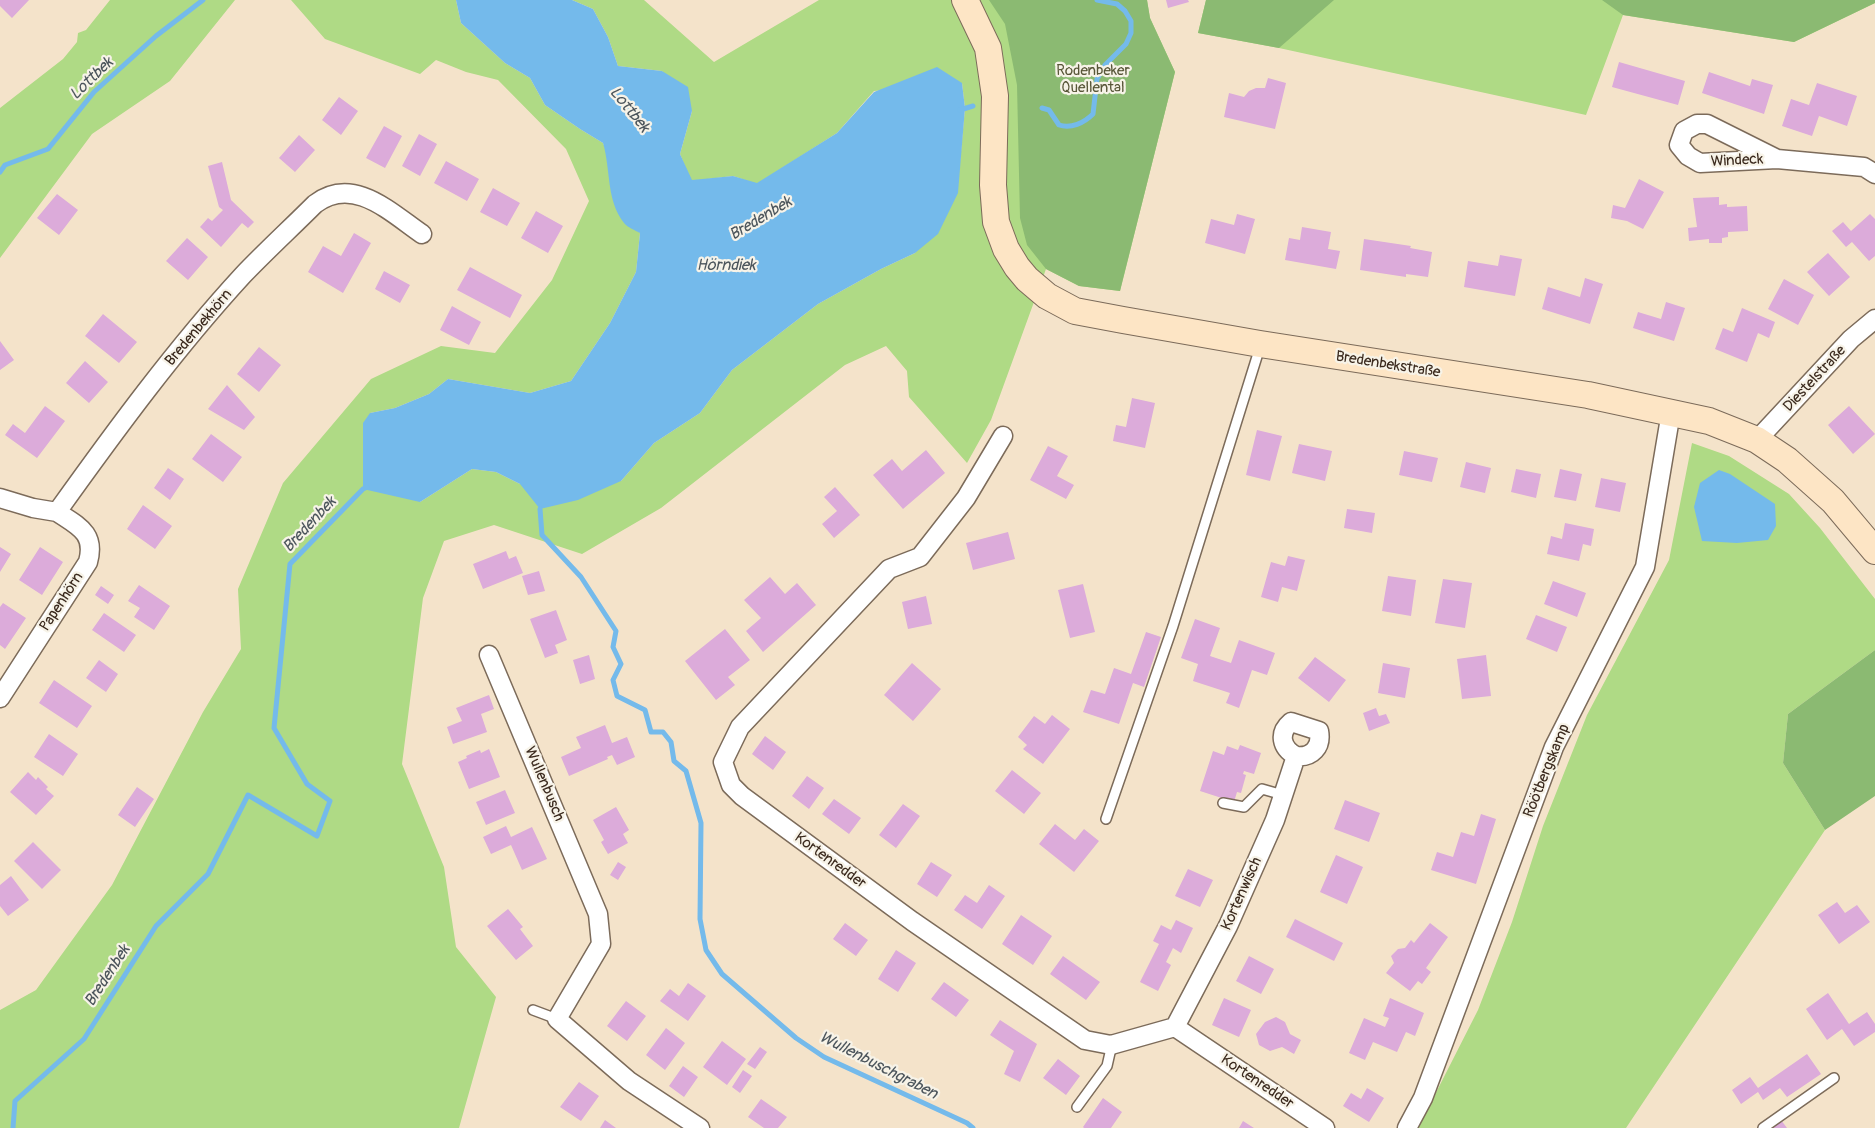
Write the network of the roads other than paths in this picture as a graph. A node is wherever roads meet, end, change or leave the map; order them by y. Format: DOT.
graph roads {
  1 [pos="965,0"];
  2 [pos="1777,159"];
  3 [pos="1875,174"];
  4 [pos="422,234"];
  5 [pos="1875,319"];
  6 [pos="1260,344"];
  7 [pos="1671,412"];
  8 [pos="1003,436"];
  9 [pos="1756,440"];
  10 [pos="0,498"];
  11 [pos="57,512"];
  12 [pos="1875,551"];
  13 [pos="489,655"];
  14 [pos="0,698"];
  15 [pos="1296,756"];
  16 [pos="1283,795"];
  17 [pos="1223,803"];
  18 [pos="1106,819"];
  19 [pos="532,1010"];
  20 [pos="558,1018"];
  21 [pos="1175,1027"];
  22 [pos="1112,1044"];
  23 [pos="1834,1078"];
  24 [pos="1077,1107"];
  25 [pos="700,1128"];
  26 [pos="1325,1128"];
  27 [pos="1407,1128"];
  28 [pos="1763,1128"];
  1 -- 6 [label="street, Bredenbekstraße"];
  2 -- 3 [label="street, Windeck"];
  4 -- 11 [label="street, Bredenbekhörn"];
  5 -- 9 [label="street, Diestelstraße"];
  6 -- 7 [label="street, Bredenbekstraße"];
  6 -- 18 [label="lane"];
  7 -- 9 [label="street, Bredenbekstraße"];
  7 -- 27 [label="street, Röötbergskamp"];
  8 -- 22 [label="street, Kortenredder"];
  9 -- 12 [label="street, Bredenbekstraße"];
  10 -- 11 [label="street"];
  11 -- 14 [label="street, Papenhörn"];
  13 -- 20 [label="street, Wullenbusch"];
  15 -- 16 [label="street, Kortenwisch"];
  16 -- 17 [label="lane"];
  16 -- 21 [label="street, Kortenwisch"];
  19 -- 20 [label="lane"];
  20 -- 25 [label="street"];
  21 -- 22 [label="street, Kortenredder"];
  21 -- 26 [label="street, Kortenredder"];
  22 -- 24 [label="lane"];
  23 -- 28 [label="lane"];
}
